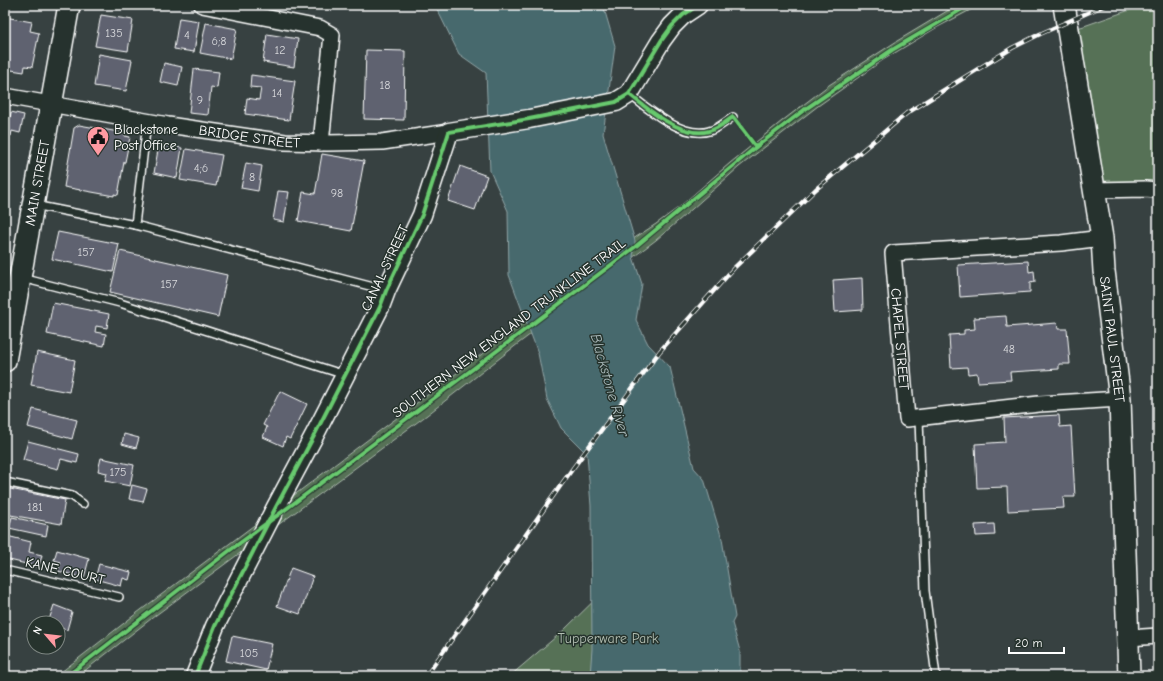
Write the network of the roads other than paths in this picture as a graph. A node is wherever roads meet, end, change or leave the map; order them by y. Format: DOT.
graph roads {
  1 [pos="70,5"];
  2 [pos="202,5"];
  3 [pos="698,5"];
  4 [pos="1064,5"];
  5 [pos="5,96"];
  6 [pos="622,98"];
  7 [pos="52,104"];
  8 [pos="733,117"];
  9 [pos="147,122"];
  10 [pos="449,132"];
  11 [pos="320,143"];
  12 [pos="1094,190"];
  13 [pos="1158,190"];
  14 [pos="34,205"];
  15 [pos="135,225"];
  16 [pos="1102,238"];
  17 [pos="20,277"];
  18 [pos="386,291"];
  19 [pos="11,297"];
  20 [pos="5,361"];
  21 [pos="345,375"];
  22 [pos="1120,399"];
  23 [pos="919,418"];
  24 [pos="5,482"];
  25 [pos="83,504"];
  26 [pos="5,570"];
  27 [pos="119,597"];
  28 [pos="1158,636"];
  29 [pos="1128,638"];
  30 [pos="195,676"];
  31 [pos="936,676"];
  32 [pos="1129,676"];
  1 -- 7 [label="main road, MAIN STREET"];
  2 -- 11 [label="street"];
  3 -- 6 [label="street"];
  4 -- 12 [label="main road, SAINT PAUL STREET"];
  5 -- 7 [label="street, BRIDGE STREET"];
  6 -- 8 [label="lane"];
  6 -- 10 [label="street"];
  7 -- 9 [label="street, BRIDGE STREET"];
  7 -- 14 [label="main road, MAIN STREET"];
  9 -- 11 [label="street, BRIDGE STREET"];
  9 -- 15 [label="lane"];
  10 -- 11 [label="street, BRIDGE STREET"];
  10 -- 18 [label="street, CANAL STREET"];
  12 -- 13 [label="street"];
  12 -- 16 [label="main road, SAINT PAUL STREET"];
  14 -- 15 [label="lane"];
  14 -- 17 [label="main road, MAIN STREET"];
  15 -- 18 [label="lane"];
  16 -- 22 [label="main road, SAINT PAUL STREET"];
  16 -- 23 [label="street, CHAPEL STREET"];
  17 -- 19 [label="main road, MAIN STREET"];
  17 -- 21 [label="lane"];
  18 -- 21 [label="street, CANAL STREET"];
  19 -- 20 [label="main road, MAIN STREET"];
  21 -- 30 [label="street, CANAL STREET"];
  22 -- 23 [label="street"];
  22 -- 29 [label="main road, SAINT PAUL STREET"];
  23 -- 31 [label="lane"];
  24 -- 25 [label="lane"];
  26 -- 27 [label="lane, KANE COURT"];
  28 -- 29 [label="street"];
  29 -- 32 [label="main road, SAINT PAUL STREET"];
}
